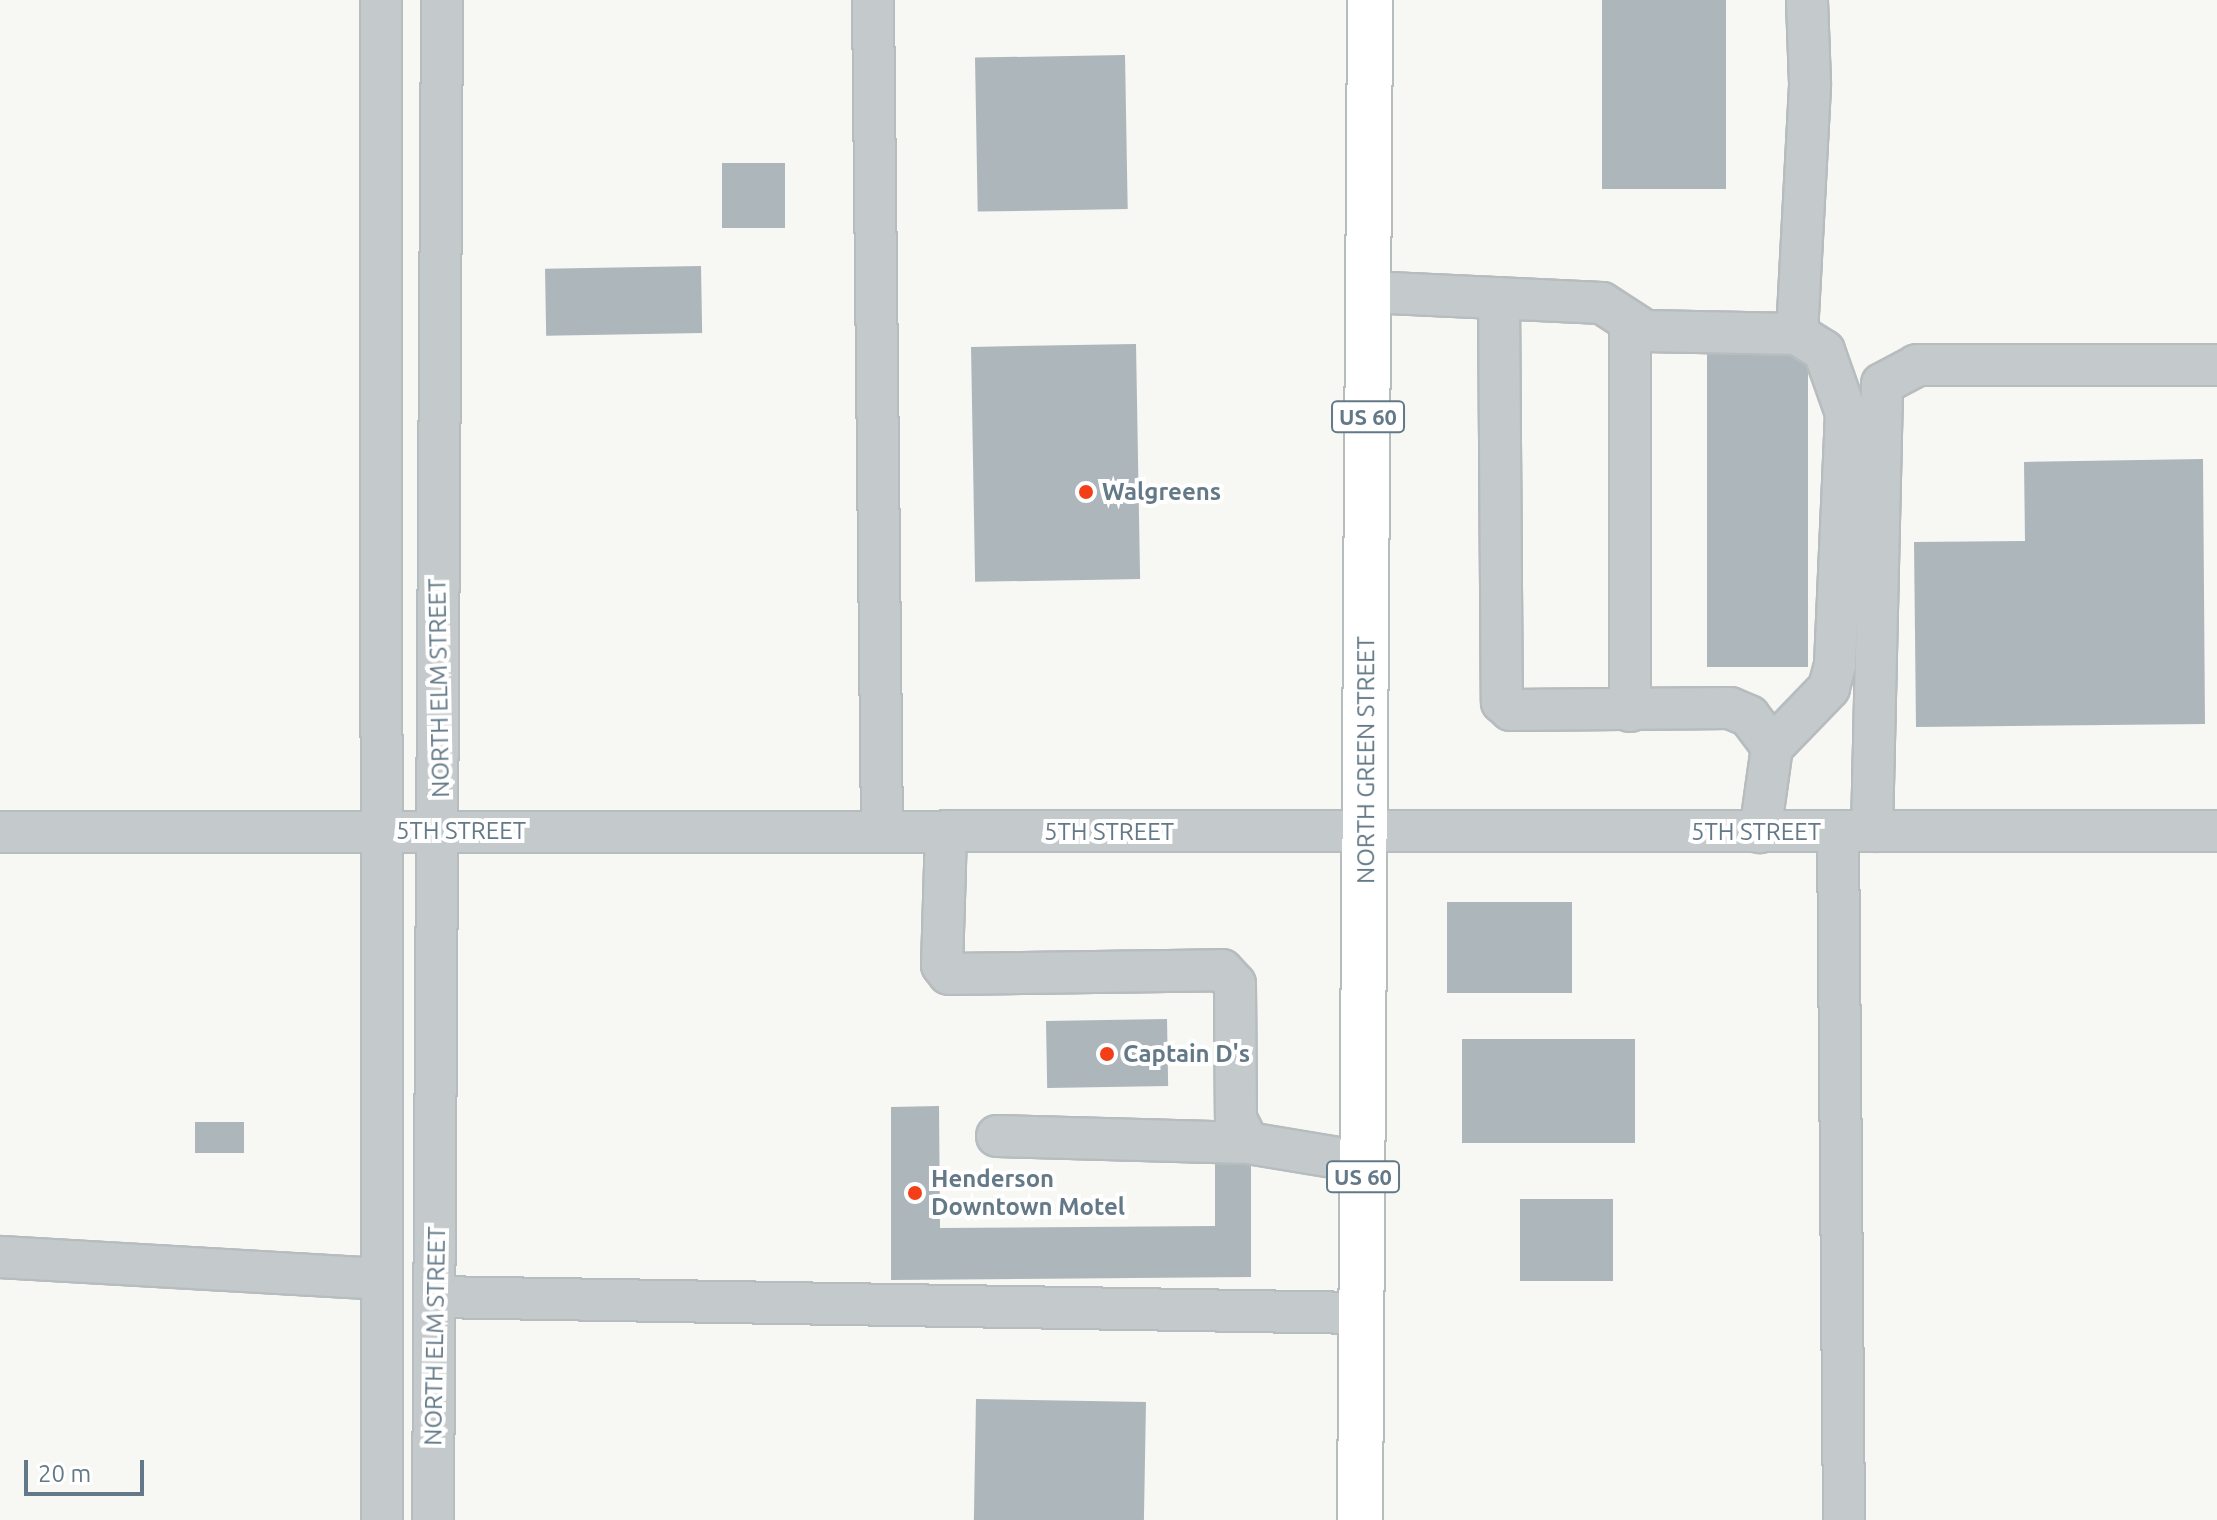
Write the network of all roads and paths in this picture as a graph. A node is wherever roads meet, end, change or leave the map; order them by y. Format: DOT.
graph roads {
  1 [pos="381,0"];
  2 [pos="442,0"];
  3 [pos="873,0"];
  4 [pos="1370,0"];
  5 [pos="1807,0"];
  6 [pos="1368,292"];
  7 [pos="1499,298"];
  8 [pos="1630,325"];
  9 [pos="1797,334"];
  10 [pos="2217,365"];
  11 [pos="1630,711"];
  12 [pos="1772,747"];
  13 [pos="379,831"];
  14 [pos="2217,831"];
  15 [pos="0,832"];
  16 [pos="441,832"];
  17 [pos="882,832"];
  18 [pos="946,832"];
  19 [pos="1760,832"];
  20 [pos="1855,832"];
  21 [pos="1366,833"];
  22 [pos="997,1136"];
  23 [pos="1248,1143"];
  24 [pos="1363,1162"];
  25 [pos="0,1257"];
  26 [pos="381,1279"];
  27 [pos="435,1297"];
  28 [pos="1361,1313"];
  29 [pos="382,1520"];
  30 [pos="433,1520"];
  31 [pos="1360,1520"];
  32 [pos="1844,1520"];
  1 -- 13 [label="street"];
  2 -- 16 [label="street, NORTH ELM STREET"];
  3 -- 17 [label="street"];
  4 -- 6 [label="main road, NORTH GREEN STREET / US 60"];
  5 -- 9 [label="street"];
  6 -- 7 [label="street"];
  6 -- 21 [label="main road, NORTH GREEN STREET / US 60"];
  7 -- 8 [label="street"];
  7 -- 11 [label="street"];
  8 -- 9 [label="street"];
  8 -- 11 [label="street"];
  9 -- 12 [label="street"];
  10 -- 20 [label="street"];
  11 -- 12 [label="street"];
  12 -- 19 [label="street"];
  13 -- 15 [label="street, 5TH STREET"];
  13 -- 16 [label="street, 5TH STREET"];
  13 -- 26 [label="street"];
  14 -- 20 [label="street, 5TH STREET"];
  16 -- 17 [label="street, 5TH STREET"];
  16 -- 27 [label="street, NORTH ELM STREET"];
  17 -- 18 [label="street, 5TH STREET"];
  18 -- 21 [label="street, 5TH STREET"];
  18 -- 23 [label="street"];
  19 -- 20 [label="street, 5TH STREET"];
  19 -- 21 [label="street, 5TH STREET"];
  20 -- 32 [label="street"];
  21 -- 24 [label="main road, NORTH GREEN STREET / US 60"];
  22 -- 23 [label="street"];
  23 -- 24 [label="street"];
  24 -- 28 [label="main road, NORTH GREEN STREET / US 60"];
  25 -- 26 [label="street"];
  26 -- 29 [label="street"];
  27 -- 28 [label="street"];
  27 -- 30 [label="street, NORTH ELM STREET"];
  28 -- 31 [label="main road, NORTH GREEN STREET / US 60"];
}
